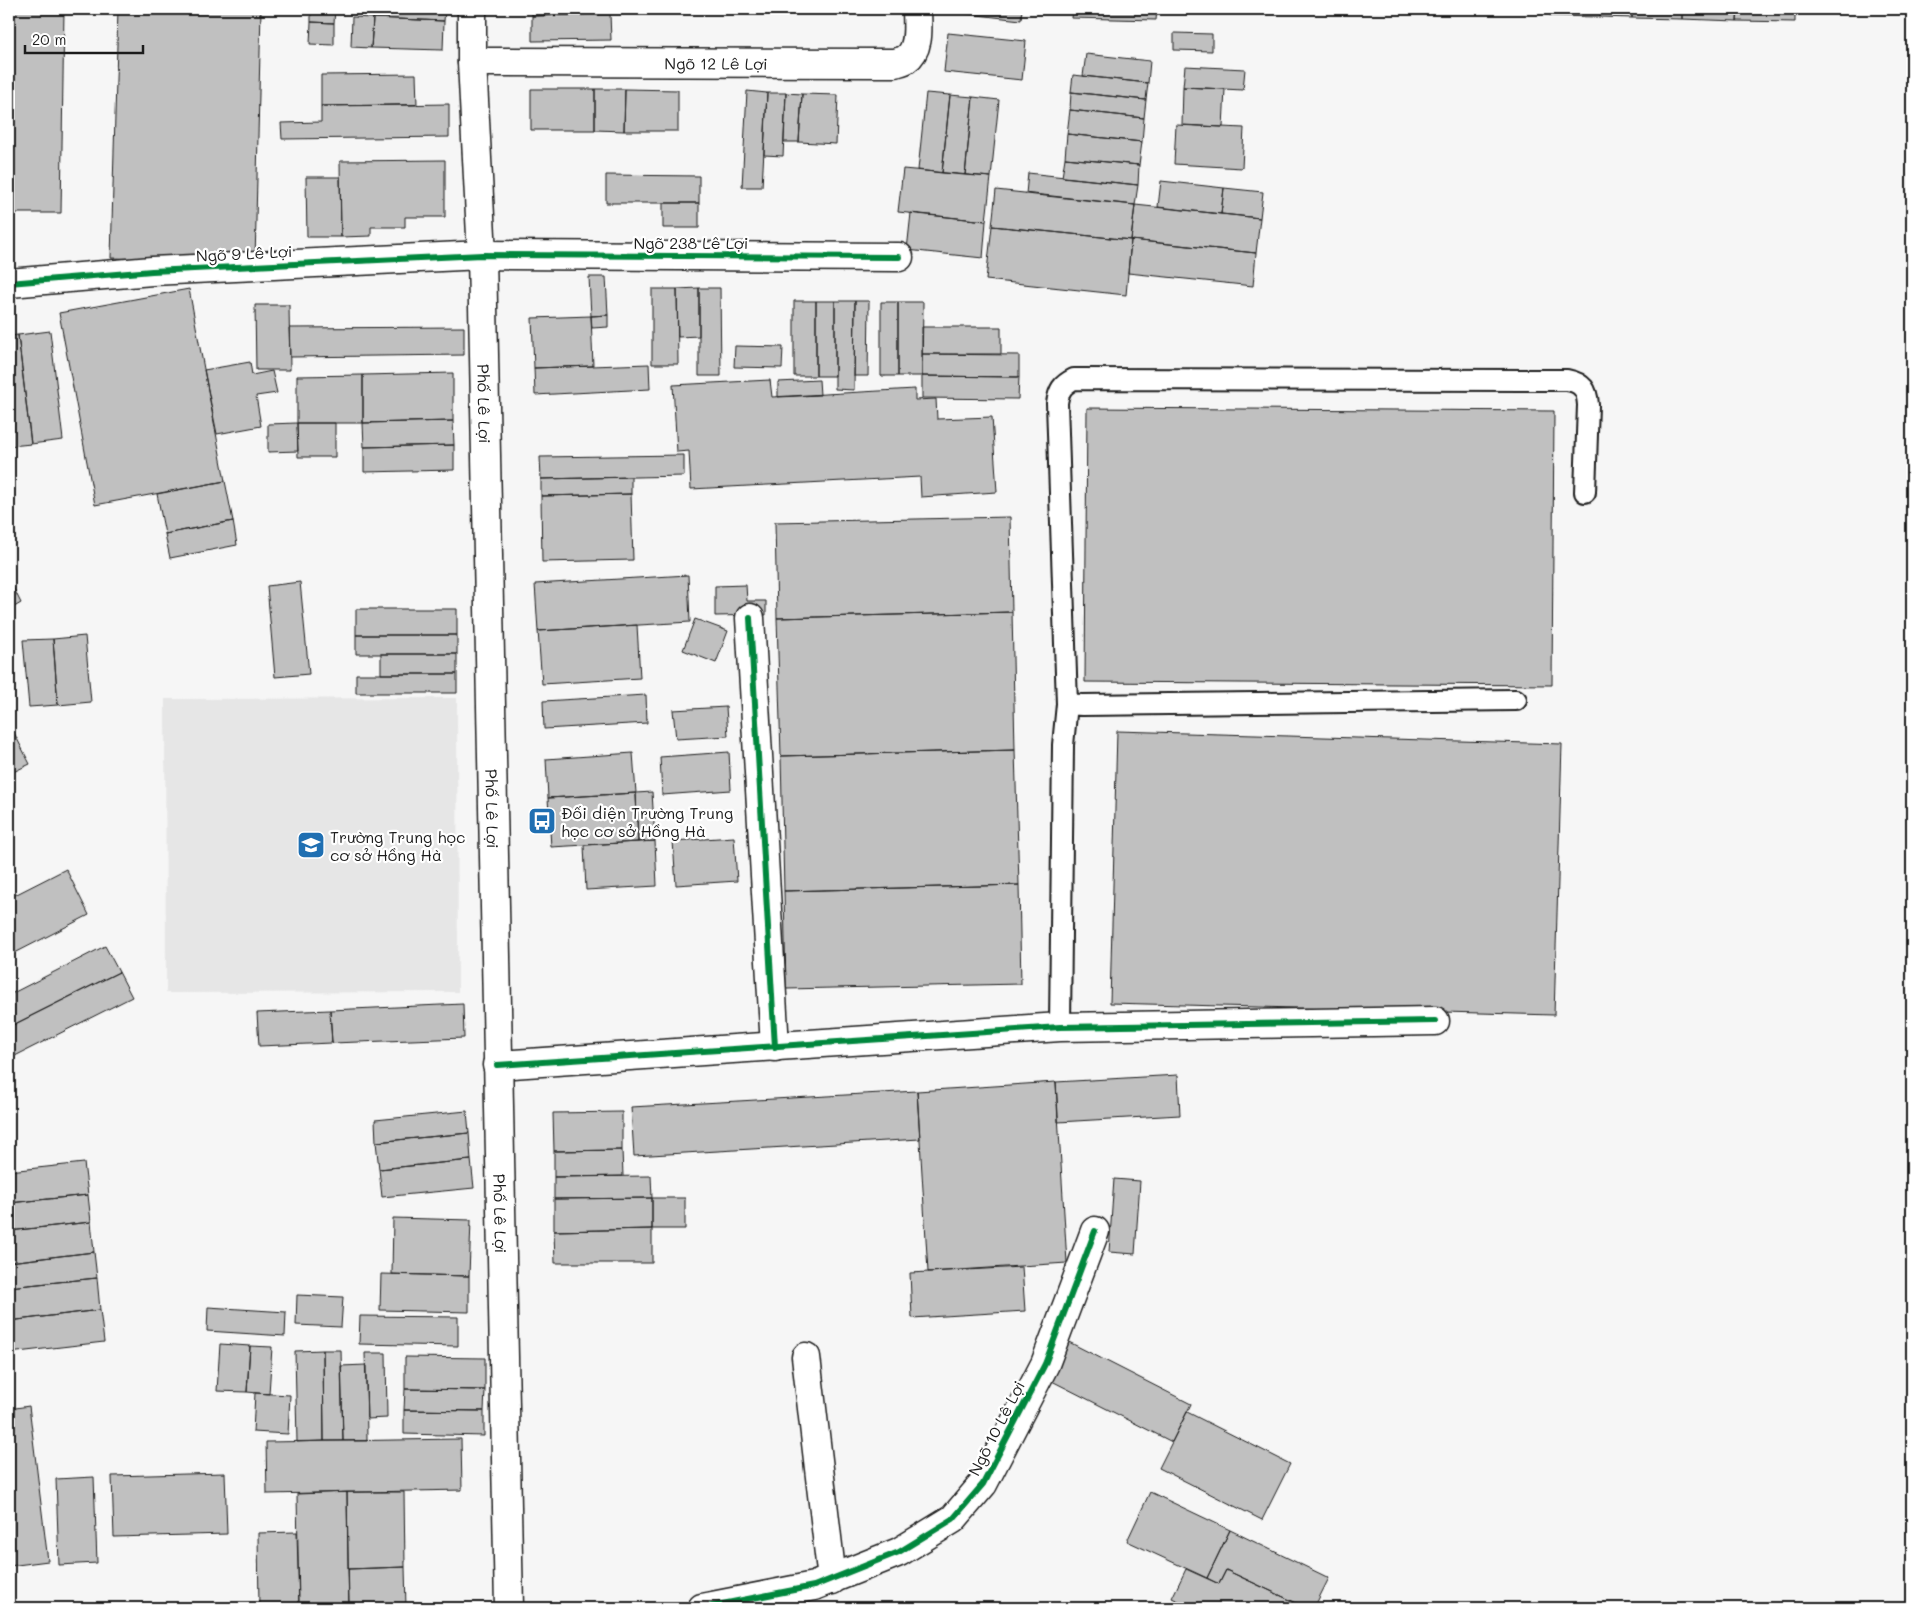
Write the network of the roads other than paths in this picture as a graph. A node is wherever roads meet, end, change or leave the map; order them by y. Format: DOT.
graph roads {
  1 [pos="472,9"];
  2 [pos="917,9"];
  3 [pos="472,62"];
  4 [pos="482,255"];
  5 [pos="900,257"];
  6 [pos="9,283"];
  7 [pos="1585,492"];
  8 [pos="750,618"];
  9 [pos="1516,700"];
  10 [pos="1067,704"];
  11 [pos="1436,1021"];
  12 [pos="1060,1027"];
  13 [pos="775,1048"];
  14 [pos="498,1065"];
  15 [pos="1095,1231"];
  16 [pos="806,1357"];
  17 [pos="832,1580"];
  18 [pos="509,1608"];
  19 [pos="702,1608"];
  1 -- 3 [label="street, Phố Lê Lợi"];
  2 -- 3 [label="street, Ngõ 12 Lê Lợi"];
  3 -- 4 [label="street, Phố Lê Lợi"];
  4 -- 5 [label="street, Ngõ 238 Lê Lợi"];
  4 -- 6 [label="street, Ngõ 9 Lê Lợi"];
  4 -- 14 [label="street, Phố Lê Lợi"];
  7 -- 10 [label="lane"];
  8 -- 13 [label="street"];
  9 -- 10 [label="lane"];
  10 -- 12 [label="lane"];
  11 -- 12 [label="street"];
  12 -- 13 [label="street"];
  13 -- 14 [label="street"];
  14 -- 18 [label="street, Phố Lê Lợi"];
  15 -- 17 [label="street, Ngõ 10 Lê Lợi"];
  16 -- 17 [label="street"];
  17 -- 19 [label="street, Ngõ 10 Lê Lợi"];
}
